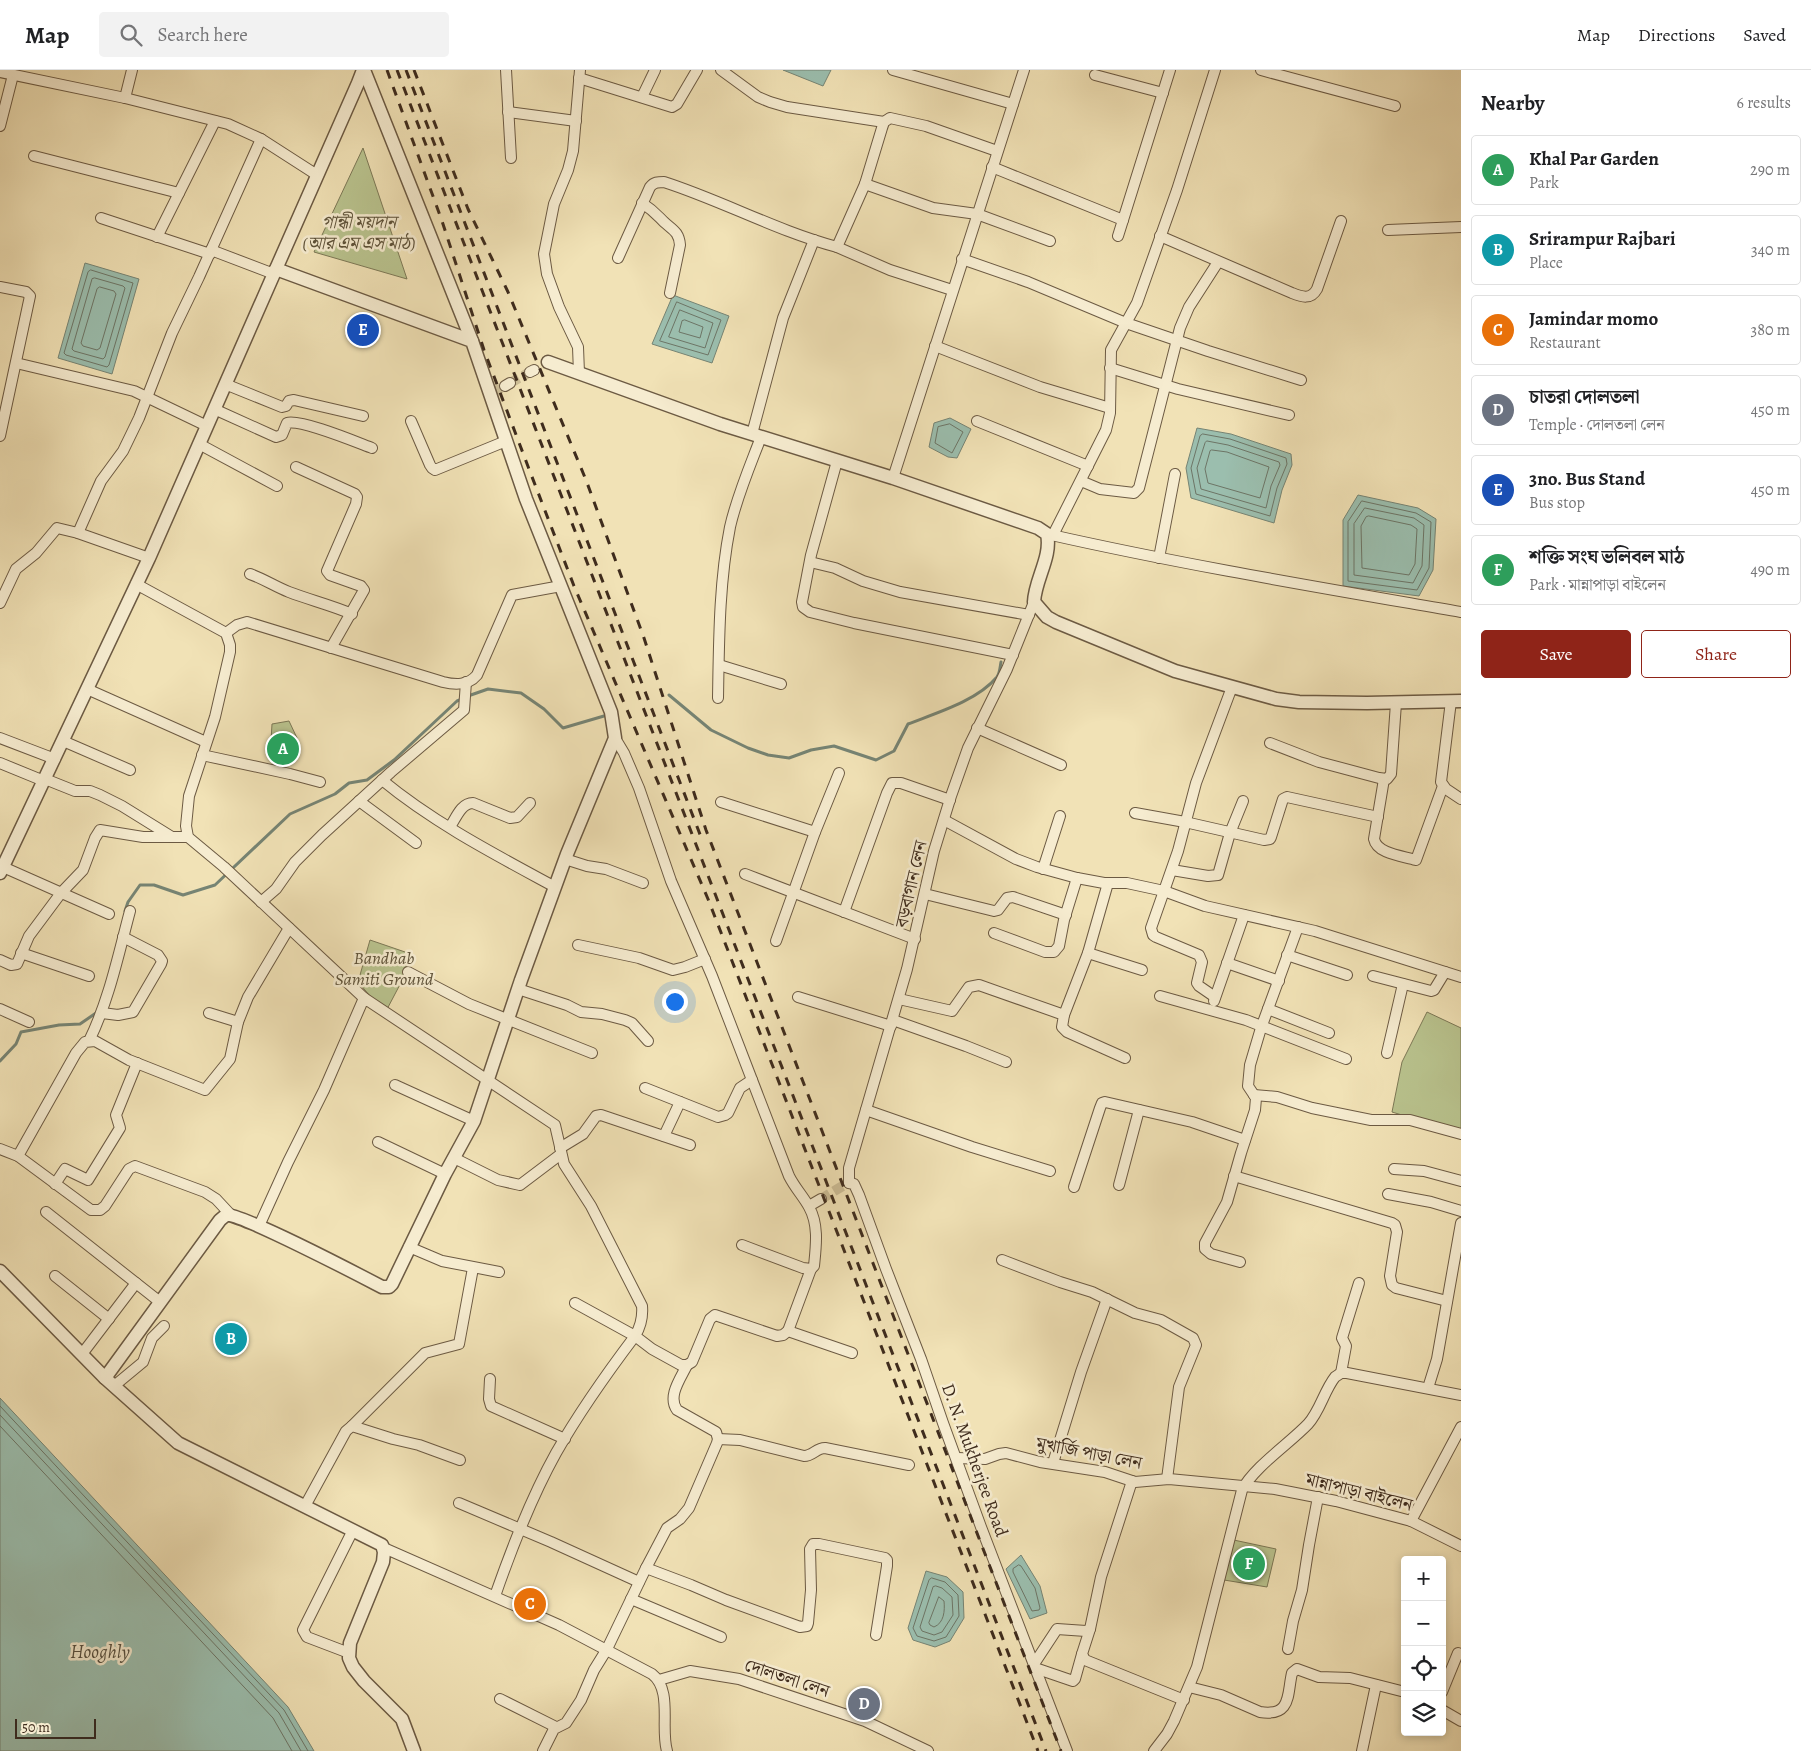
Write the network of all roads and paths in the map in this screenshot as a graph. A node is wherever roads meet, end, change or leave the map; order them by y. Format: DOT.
graph roads {
  1 [pos="132,70"];
  2 [pos="363,70"];
  3 [pos="506,70"];
  4 [pos="655,70"];
  5 [pos="697,70"];
  6 [pos="721,70"];
  7 [pos="893,70"];
  8 [pos="1024,70"];
  9 [pos="1170,70"];
  10 [pos="1215,70"];
  11 [pos="1262,70"];
  12 [pos="0,72"];
  13 [pos="580,74"];
  14 [pos="13,75"];
  15 [pos="1095,75"];
  16 [pos="1163,93"];
  17 [pos="642,97"];
  18 [pos="125,98"];
  19 [pos="1013,104"];
  20 [pos="1394,106"];
  21 [pos="508,112"];
  22 [pos="215,121"];
  23 [pos="576,121"];
  24 [pos="884,122"];
  25 [pos="0,126"];
  26 [pos="260,138"];
  27 [pos="997,151"];
  28 [pos="34,156"];
  29 [pos="511,158"];
  30 [pos="992,167"];
  31 [pos="317,175"];
  32 [pos="865,184"];
  33 [pos="179,193"];
  34 [pos="642,203"];
  35 [pos="977,214"];
  36 [pos="101,218"];
  37 [pos="1123,220"];
  38 [pos="1341,221"];
  39 [pos="1461,227"];
  40 [pos="1388,230"];
  41 [pos="1118,236"];
  42 [pos="1160,236"];
  43 [pos="157,237"];
  44 [pos="814,240"];
  45 [pos="1050,241"];
  46 [pos="837,246"];
  47 [pos="211,252"];
  48 [pos="618,258"];
  49 [pos="962,260"];
  50 [pos="1218,262"];
  51 [pos="275,272"];
  52 [pos="0,287"];
  53 [pos="952,290"];
  54 [pos="670,293"];
  55 [pos="1126,323"];
  56 [pos="1176,340"];
  57 [pos="472,341"];
  58 [pos="935,346"];
  59 [pos="16,363"];
  60 [pos="547,363"];
  61 [pos="1110,368"];
  62 [pos="579,373"];
  63 [pos="1302,380"];
  64 [pos="225,384"];
  65 [pos="1166,386"];
  66 [pos="147,398"];
  67 [pos="1110,408"];
  68 [pos="214,409"];
  69 [pos="1288,415"];
  70 [pos="363,416"];
  71 [pos="411,420"];
  72 [pos="977,421"];
  73 [pos="207,426"];
  74 [pos="757,435"];
  75 [pos="0,436"];
  76 [pos="506,442"];
  77 [pos="199,444"];
  78 [pos="372,448"];
  79 [pos="837,461"];
  80 [pos="1088,466"];
  81 [pos="296,467"];
  82 [pos="1175,474"];
  83 [pos="893,478"];
  84 [pos="1081,481"];
  85 [pos="277,486"];
  86 [pos="78,533"];
  87 [pos="1050,534"];
  88 [pos="148,558"];
  89 [pos="1159,558"];
  90 [pos="810,562"];
  91 [pos="250,574"];
  92 [pos="136,584"];
  93 [pos="4,585"];
  94 [pos="561,586"];
  95 [pos="1034,602"];
  96 [pos="0,603"];
  97 [pos="1461,612"];
  98 [pos="352,614"];
  99 [pos="1029,615"];
  100 [pos="226,633"];
  101 [pos="331,648"];
  102 [pos="1013,655"];
  103 [pos="719,665"];
  104 [pos="466,682"];
  105 [pos="781,684"];
  106 [pos="1232,687"];
  107 [pos="87,689"];
  108 [pos="718,698"];
  109 [pos="1456,701"];
  110 [pos="1396,702"];
  111 [pos="977,728"];
  112 [pos="0,738"];
  113 [pos="615,738"];
  114 [pos="63,741"];
  115 [pos="206,742"];
  116 [pos="1270,743"];
  117 [pos="202,755"];
  118 [pos="55,759"];
  119 [pos="0,763"];
  120 [pos="1061,765"];
  121 [pos="130,770"];
  122 [pos="839,773"];
  123 [pos="1384,779"];
  124 [pos="45,780"];
  125 [pos="382,780"];
  126 [pos="320,782"];
  127 [pos="1443,786"];
  128 [pos="1461,799"];
  129 [pos="950,800"];
  130 [pos="359,801"];
  131 [pos="1243,801"];
  132 [pos="721,802"];
  133 [pos="530,803"];
  134 [pos="1135,813"];
  135 [pos="1060,816"];
  136 [pos="1378,817"];
  137 [pos="944,820"];
  138 [pos="1186,822"];
  139 [pos="450,827"];
  140 [pos="815,832"];
  141 [pos="1230,833"];
  142 [pos="172,837"];
  143 [pos="188,837"];
  144 [pos="416,843"];
  145 [pos="565,858"];
  146 [pos="1043,869"];
  147 [pos="2,870"];
  148 [pos="1172,870"];
  149 [pos="745,874"];
  150 [pos="1077,878"];
  151 [pos="643,883"];
  152 [pos="1108,883"];
  153 [pos="555,887"];
  154 [pos="1164,891"];
  155 [pos="61,893"];
  156 [pos="793,893"];
  157 [pos="925,894"];
  158 [pos="261,902"];
  159 [pos="130,912"];
  160 [pos="844,912"];
  161 [pos="109,914"];
  162 [pos="1066,915"];
  163 [pos="1244,915"];
  164 [pos="1298,927"];
  165 [pos="289,928"];
  166 [pos="994,933"];
  167 [pos="123,937"];
  168 [pos="915,939"];
  169 [pos="776,941"];
  170 [pos="578,945"];
  171 [pos="20,953"];
  172 [pos="1088,953"];
  173 [pos="1288,955"];
  174 [pos="705,959"];
  175 [pos="0,960"];
  176 [pos="1227,963"];
  177 [pos="1142,970"];
  178 [pos="408,972"];
  179 [pos="1445,972"];
  180 [pos="1347,975"];
  181 [pos="89,976"];
  182 [pos="1373,976"];
  183 [pos="1461,977"];
  184 [pos="1278,981"];
  185 [pos="1403,984"];
  186 [pos="518,988"];
  187 [pos="798,996"];
  188 [pos="1160,996"];
  189 [pos="1215,997"];
  190 [pos="364,998"];
  191 [pos="899,999"];
  192 [pos="0,1009"];
  193 [pos="1268,1009"];
  194 [pos="1211,1011"];
  195 [pos="102,1012"];
  196 [pos="208,1013"];
  197 [pos="1064,1015"];
  198 [pos="508,1018"];
  199 [pos="28,1022"];
  200 [pos="238,1022"];
  201 [pos="892,1023"];
  202 [pos="1262,1025"];
  203 [pos="1329,1033"];
  204 [pos="89,1041"];
  205 [pos="648,1041"];
  206 [pos="1388,1052"];
  207 [pos="592,1053"];
  208 [pos="1126,1058"];
  209 [pos="1346,1059"];
  210 [pos="1006,1062"];
  211 [pos="137,1063"];
  212 [pos="752,1080"];
  213 [pos="487,1081"];
  214 [pos="395,1085"];
  215 [pos="645,1088"];
  216 [pos="1254,1095"];
  217 [pos="680,1102"];
  218 [pos="866,1110"];
  219 [pos="1139,1110"];
  220 [pos="474,1121"];
  221 [pos="1461,1134"];
  222 [pos="664,1136"];
  223 [pos="1245,1140"];
  224 [pos="378,1142"];
  225 [pos="690,1145"];
  226 [pos="0,1149"];
  227 [pos="560,1151"];
  228 [pos="18,1156"];
  229 [pos="454,1158"];
  230 [pos="1394,1169"];
  231 [pos="1050,1171"];
  232 [pos="444,1174"];
  233 [pos="1234,1176"];
  234 [pos="1461,1181"];
  235 [pos="55,1184"];
  236 [pos="848,1184"];
  237 [pos="1119,1185"];
  238 [pos="1074,1187"];
  239 [pos="1388,1194"];
  240 [pos="821,1199"];
  241 [pos="809,1206"];
  242 [pos="1461,1211"];
  243 [pos="46,1212"];
  244 [pos="230,1214"];
  245 [pos="1461,1223"];
  246 [pos="259,1226"];
  247 [pos="742,1246"];
  248 [pos="409,1247"];
  249 [pos="1002,1260"];
  250 [pos="1240,1262"];
  251 [pos="473,1268"];
  252 [pos="811,1269"];
  253 [pos="0,1271"];
  254 [pos="499,1272"];
  255 [pos="55,1276"];
  256 [pos="136,1283"];
  257 [pos="1359,1283"];
  258 [pos="1107,1299"];
  259 [pos="1447,1301"];
  260 [pos="160,1302"];
  261 [pos="575,1303"];
  262 [pos="109,1319"];
  263 [pos="164,1326"];
  264 [pos="788,1331"];
  265 [pos="635,1336"];
  266 [pos="852,1353"];
  267 [pos="82,1354"];
  268 [pos="687,1365"];
  269 [pos="1340,1373"];
  270 [pos="490,1378"];
  271 [pos="110,1382"];
  272 [pos="1428,1388"];
  273 [pos="1461,1396"];
  274 [pos="352,1426"];
  275 [pos="1461,1427"];
  276 [pos="565,1439"];
  277 [pos="718,1439"];
  278 [pos="957,1458"];
  279 [pos="460,1460"];
  280 [pos="1053,1463"];
  281 [pos="909,1465"];
  282 [pos="1167,1479"];
  283 [pos="1132,1482"];
  284 [pos="1245,1485"];
  285 [pos="1318,1497"];
  286 [pos="459,1503"];
  287 [pos="305,1506"];
  288 [pos="1411,1521"];
  289 [pos="353,1530"];
  290 [pos="519,1530"];
  291 [pos="1461,1546"];
  292 [pos="384,1548"];
  293 [pos="646,1568"];
  294 [pos="639,1582"];
  295 [pos="494,1596"];
  296 [pos="631,1599"];
  297 [pos="1090,1630"];
  298 [pos="876,1635"];
  299 [pos="721,1637"];
  300 [pos="607,1649"];
  301 [pos="1288,1649"];
  302 [pos="349,1653"];
  303 [pos="1458,1653"];
  304 [pos="1082,1654"];
  305 [pos="1035,1666"];
  306 [pos="658,1680"];
  307 [pos="1376,1685"];
  308 [pos="1189,1687"];
  309 [pos="1401,1691"];
  310 [pos="1442,1691"];
  311 [pos="500,1699"];
  312 [pos="1184,1700"];
  313 [pos="1446,1712"];
  314 [pos="1461,1721"];
  315 [pos="556,1727"];
  316 [pos="666,1750"];
  317 [pos="414,1751"];
  318 [pos="543,1751"];
  319 [pos="928,1751"];
  320 [pos="1067,1751"];
  321 [pos="1154,1751"];
  322 [pos="1362,1751"];
  1 -- 18 [label="street"];
  2 -- 31 [label="street"];
  2 -- 57 [label="street"];
  3 -- 21 [label="street"];
  4 -- 17 [label="street"];
  5 -- 17 [label="street"];
  6 -- 24 [label="street"];
  7 -- 19 [label="street"];
  8 -- 19 [label="street"];
  9 -- 16 [label="street"];
  10 -- 42 [label="street"];
  11 -- 20 [label="street"];
  12 -- 14 [label="street"];
  13 -- 17 [label="street"];
  13 -- 23 [label="street"];
  14 -- 18 [label="street"];
  14 -- 25 [label="street"];
  15 -- 16 [label="street"];
  16 -- 37 [label="street"];
  18 -- 22 [label="street"];
  19 -- 27 [label="street"];
  21 -- 23 [label="street"];
  21 -- 29 [label="street"];
  22 -- 26 [label="street"];
  22 -- 33 [label="street"];
  23 -- 62 [label="street"];
  24 -- 27 [label="street"];
  24 -- 32 [label="street"];
  26 -- 31 [label="street"];
  26 -- 47 [label="street"];
  27 -- 30 [label="street"];
  28 -- 33 [label="street"];
  30 -- 35 [label="street"];
  30 -- 37 [label="street"];
  31 -- 51 [label="street"];
  32 -- 35 [label="street"];
  32 -- 46 [label="street"];
  33 -- 43 [label="street"];
  34 -- 44 [label="street"];
  34 -- 48 [label="street"];
  34 -- 54 [label="street"];
  35 -- 45 [label="street"];
  35 -- 49 [label="street"];
  36 -- 43 [label="street"];
  37 -- 41 [label="street"];
  38 -- 50 [label="street"];
  39 -- 40 [label="street"];
  42 -- 50 [label="street"];
  42 -- 55 [label="street"];
  43 -- 47 [label="street"];
  44 -- 46 [label="street"];
  44 -- 74 [label="street"];
  46 -- 53 [label="street"];
  47 -- 51 [label="street"];
  47 -- 66 [label="street"];
  49 -- 53 [label="street"];
  49 -- 55 [label="street"];
  50 -- 56 [label="street"];
  51 -- 57 [label="street"];
  51 -- 64 [label="street"];
  52 -- 59 [label="street"];
  53 -- 58 [label="street"];
  55 -- 56 [label="street"];
  55 -- 61 [label="street"];
  56 -- 63 [label="street"];
  56 -- 65 [label="street"];
  57 -- 76 [label="street"];
  58 -- 67 [label="street"];
  58 -- 83 [label="street"];
  59 -- 66 [label="street"];
  59 -- 75 [label="street"];
  60 -- 62 [label="street"];
  61 -- 65 [label="street"];
  61 -- 67 [label="street"];
  62 -- 74 [label="street"];
  64 -- 68 [label="street"];
  64 -- 70 [label="street"];
  65 -- 69 [label="street"];
  65 -- 84 [label="street"];
  66 -- 73 [label="street"];
  66 -- 86 [label="street"];
  67 -- 80 [label="street"];
  68 -- 73 [label="street"];
  68 -- 78 [label="street"];
  71 -- 76 [label="street"];
  72 -- 80 [label="street"];
  73 -- 77 [label="street"];
  74 -- 79 [label="street"];
  74 -- 103 [label="street"];
  76 -- 94 [label="street"];
  77 -- 85 [label="street"];
  77 -- 88 [label="street"];
  79 -- 83 [label="street"];
  79 -- 90 [label="street"];
  80 -- 84 [label="street"];
  81 -- 98 [label="street"];
  82 -- 89 [label="street"];
  83 -- 87 [label="street"];
  84 -- 87 [label="street"];
  86 -- 88 [label="street"];
  86 -- 93 [label="street"];
  87 -- 89 [label="street"];
  87 -- 95 [label="street"];
  88 -- 92 [label="street"];
  89 -- 97 [label="street"];
  90 -- 99 [label="street"];
  90 -- 102 [label="street"];
  91 -- 98 [label="street"];
  92 -- 100 [label="street"];
  92 -- 107 [label="street"];
  93 -- 96 [label="street"];
  94 -- 104 [label="street"];
  94 -- 113 [label="street"];
  95 -- 99 [label="street, বড়বাগান লেন"];
  95 -- 106 [label="street"];
  98 -- 101 [label="street"];
  99 -- 102 [label="street, বড়বাগান লেন"];
  100 -- 101 [label="street"];
  100 -- 115 [label="street"];
  101 -- 104 [label="street"];
  102 -- 111 [label="street, বড়বাগান লেন"];
  103 -- 105 [label="street"];
  103 -- 108 [label="street"];
  104 -- 125 [label="street"];
  106 -- 110 [label="street"];
  106 -- 138 [label="street"];
  107 -- 114 [label="street"];
  107 -- 115 [label="street"];
  109 -- 110 [label="street"];
  109 -- 127 [label="street"];
  110 -- 123 [label="street"];
  111 -- 120 [label="street"];
  111 -- 129 [label="street, বড়বাগান লেন"];
  112 -- 118 [label="street"];
  113 -- 145 [label="street"];
  113 -- 174 [label="street"];
  114 -- 118 [label="street"];
  114 -- 121 [label="street"];
  115 -- 117 [label="street"];
  116 -- 123 [label="street"];
  117 -- 126 [label="street"];
  117 -- 143 [label="street"];
  118 -- 124 [label="street"];
  119 -- 124 [label="street"];
  122 -- 140 [label="street"];
  123 -- 136 [label="street"];
  124 -- 142 [label="street"];
  124 -- 147 [label="street"];
  125 -- 130 [label="street"];
  125 -- 139 [label="street"];
  127 -- 128 [label="street"];
  127 -- 136 [label="street"];
  129 -- 137 [label="street, বড়বাগান লেন"];
  129 -- 160 [label="street"];
  130 -- 144 [label="street"];
  130 -- 158 [label="street"];
  131 -- 141 [label="street"];
  132 -- 140 [label="street"];
  133 -- 139 [label="street"];
  134 -- 138 [label="street"];
  135 -- 146 [label="street"];
  136 -- 141 [label="street"];
  137 -- 146 [label="street"];
  137 -- 157 [label="street, বড়বাগান লেন"];
  138 -- 141 [label="street"];
  138 -- 148 [label="street"];
  139 -- 153 [label="street"];
  140 -- 156 [label="street"];
  141 -- 148 [label="street"];
  142 -- 143 [label="street"];
  142 -- 155 [label="street"];
  143 -- 158 [label="street"];
  145 -- 151 [label="street"];
  145 -- 153 [label="street"];
  146 -- 150 [label="street"];
  147 -- 155 [label="street"];
  148 -- 154 [label="street"];
  149 -- 156 [label="street"];
  150 -- 152 [label="street"];
  150 -- 162 [label="street"];
  152 -- 154 [label="street"];
  152 -- 172 [label="street"];
  153 -- 186 [label="street"];
  154 -- 163 [label="street"];
  154 -- 189 [label="street"];
  155 -- 161 [label="street"];
  155 -- 171 [label="street"];
  156 -- 160 [label="street"];
  156 -- 169 [label="street"];
  157 -- 162 [label="street"];
  157 -- 168 [label="street, বড়বাগান লেন"];
  158 -- 165 [label="street"];
  159 -- 167 [label="street"];
  160 -- 168 [label="street"];
  162 -- 166 [label="street"];
  163 -- 164 [label="street"];
  163 -- 176 [label="street"];
  164 -- 173 [label="street"];
  164 -- 179 [label="street"];
  165 -- 190 [label="street"];
  165 -- 200 [label="street"];
  167 -- 195 [label="street"];
  167 -- 195 [label="street"];
  168 -- 191 [label="street, বড়বাগান লেন"];
  170 -- 174 [label="street"];
  171 -- 175 [label="street"];
  171 -- 181 [label="street"];
  172 -- 177 [label="street"];
  172 -- 197 [label="street"];
  173 -- 180 [label="street"];
  173 -- 184 [label="street"];
  174 -- 212 [label="street"];
  176 -- 184 [label="street"];
  176 -- 189 [label="street"];
  178 -- 198 [label="street"];
  179 -- 183 [label="street"];
  179 -- 185 [label="street"];
  182 -- 185 [label="street"];
  184 -- 193 [label="street"];
  185 -- 206 [label="street"];
  186 -- 198 [label="street"];
  186 -- 205 [label="street"];
  187 -- 201 [label="street"];
  188 -- 194 [label="street"];
  189 -- 194 [label="street"];
  190 -- 213 [label="street"];
  190 -- 246 [label="street"];
  191 -- 197 [label="street"];
  191 -- 201 [label="street, বড়বাগান লেন"];
  192 -- 199 [label="street"];
  193 -- 202 [label="street"];
  193 -- 203 [label="street"];
  194 -- 202 [label="street"];
  195 -- 204 [label="street"];
  196 -- 200 [label="street"];
  197 -- 208 [label="street"];
  198 -- 207 [label="street"];
  198 -- 213 [label="street"];
  200 -- 211 [label="street"];
  201 -- 210 [label="street"];
  201 -- 218 [label="street, বড়বাগান লেন"];
  202 -- 209 [label="street"];
  202 -- 216 [label="street"];
  204 -- 211 [label="street"];
  204 -- 228 [label="street"];
  211 -- 235 [label="street"];
  212 -- 217 [label="street"];
  212 -- 241 [label="street"];
  213 -- 220 [label="street"];
  213 -- 227 [label="street"];
  214 -- 220 [label="street"];
  215 -- 217 [label="street"];
  216 -- 221 [label="street"];
  216 -- 223 [label="street"];
  217 -- 222 [label="street"];
  218 -- 231 [label="street"];
  218 -- 236 [label="street, বড়বাগান লেন"];
  219 -- 223 [label="street"];
  219 -- 237 [label="street"];
  219 -- 238 [label="street"];
  220 -- 229 [label="street"];
  222 -- 225 [label="street"];
  222 -- 227 [label="street"];
  223 -- 233 [label="street"];
  224 -- 232 [label="street"];
  226 -- 228 [label="street"];
  227 -- 229 [label="street"];
  227 -- 265 [label="street"];
  228 -- 235 [label="street"];
  229 -- 232 [label="street"];
  230 -- 234 [label="street"];
  232 -- 248 [label="street"];
  233 -- 250 [label="street"];
  233 -- 259 [label="street"];
  235 -- 244 [label="street"];
  236 -- 278 [label="street, D. N. Mukherjee Road"];
  239 -- 242 [label="street"];
  240 -- 241 [label="street"];
  241 -- 252 [label="street"];
  243 -- 256 [label="street"];
  244 -- 246 [label="street"];
  244 -- 260 [label="street"];
  245 -- 259 [label="street"];
  246 -- 248 [label="street"];
  247 -- 252 [label="street"];
  248 -- 251 [label="street"];
  249 -- 258 [label="street"];
  251 -- 254 [label="street"];
  251 -- 274 [label="street"];
  252 -- 264 [label="street"];
  253 -- 267 [label="street"];
  255 -- 262 [label="street"];
  256 -- 260 [label="street"];
  256 -- 262 [label="street"];
  257 -- 269 [label="street"];
  258 -- 280 [label="street"];
  258 -- 282 [label="street"];
  259 -- 272 [label="street"];
  260 -- 271 [label="street"];
  261 -- 265 [label="street"];
  262 -- 267 [label="street"];
  263 -- 271 [label="street"];
  264 -- 266 [label="street"];
  264 -- 268 [label="street"];
  265 -- 268 [label="street"];
  265 -- 276 [label="street"];
  267 -- 271 [label="street"];
  268 -- 277 [label="street"];
  269 -- 272 [label="street"];
  269 -- 284 [label="street"];
  270 -- 276 [label="street"];
  271 -- 287 [label="street"];
  272 -- 273 [label="street"];
  274 -- 279 [label="street"];
  274 -- 287 [label="street"];
  275 -- 288 [label="street"];
  276 -- 290 [label="street"];
  277 -- 281 [label="street"];
  277 -- 293 [label="street"];
  278 -- 280 [label="street, মুখার্জি পাড়া লেন"];
  278 -- 305 [label="street, D. N. Mukherjee Road"];
  280 -- 283 [label="street, মুখার্জি পাড়া লেন"];
  282 -- 283 [label="street, মুখার্জি পাড়া লেন"];
  282 -- 284 [label="street, মুখার্জি পাড়া লেন"];
  283 -- 297 [label="street"];
  284 -- 285 [label="street, মান্নাপাড়া বাইলেন"];
  284 -- 308 [label="street"];
  285 -- 288 [label="street, মান্নাপাড়া বাইলেন"];
  285 -- 301 [label="street"];
  286 -- 290 [label="street"];
  287 -- 289 [label="street"];
  288 -- 291 [label="street, মান্নাপাড়া বাইলেন"];
  289 -- 292 [label="street"];
  289 -- 302 [label="street"];
  290 -- 294 [label="street"];
  290 -- 295 [label="street"];
  292 -- 295 [label="street"];
  292 -- 302 [label="street"];
  293 -- 294 [label="street"];
  293 -- 298 [label="street"];
  294 -- 296 [label="street"];
  295 -- 300 [label="street"];
  296 -- 299 [label="street"];
  296 -- 300 [label="street"];
  297 -- 304 [label="street"];
  297 -- 305 [label="street"];
  300 -- 306 [label="street"];
  300 -- 315 [label="street"];
  302 -- 317 [label="street"];
  303 -- 310 [label="street"];
  304 -- 305 [label="street"];
  304 -- 312 [label="street"];
  305 -- 320 [label="street, D. N. Mukherjee Road"];
  306 -- 316 [label="street"];
  306 -- 319 [label="street, দোলতলা লেন"];
  307 -- 308 [label="street"];
  307 -- 309 [label="street"];
  307 -- 322 [label="street"];
  308 -- 312 [label="street"];
  311 -- 315 [label="street"];
  312 -- 321 [label="street"];
  313 -- 314 [label="street"];
  315 -- 318 [label="street"];
}
